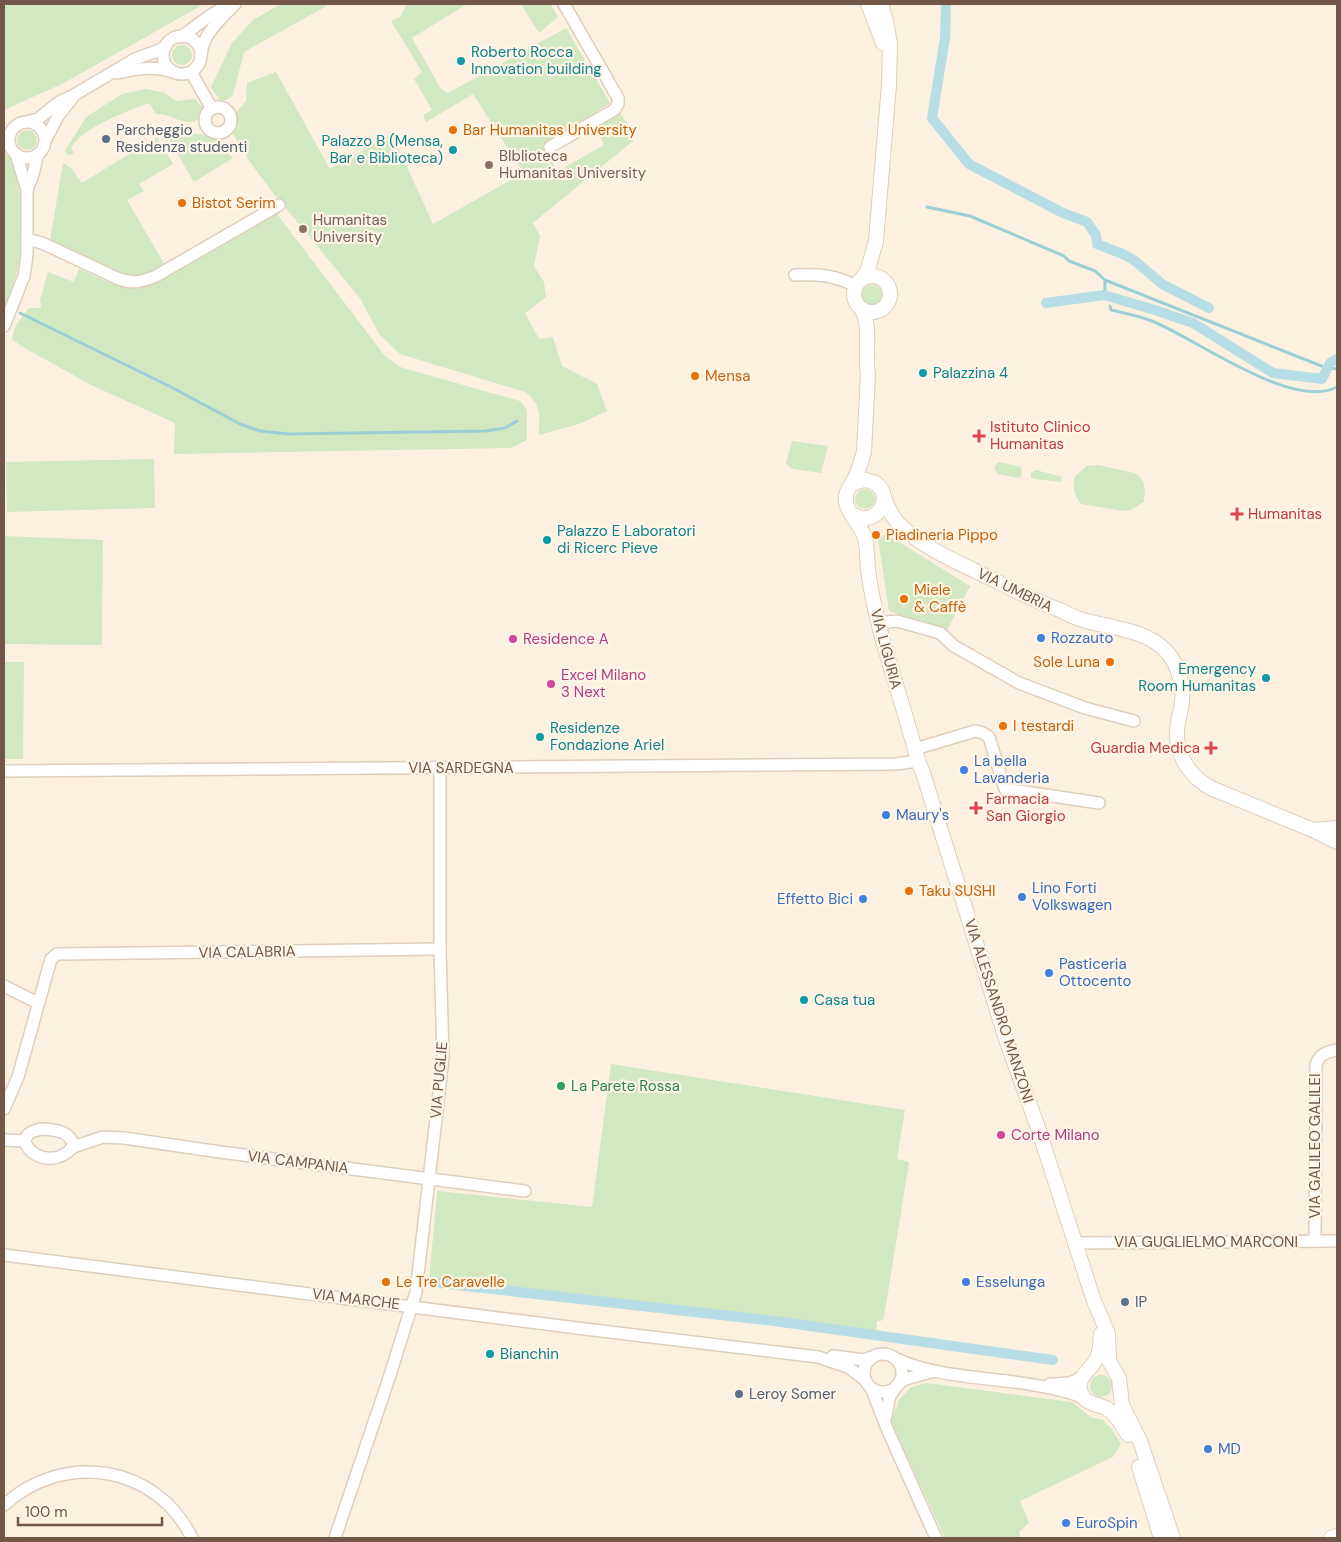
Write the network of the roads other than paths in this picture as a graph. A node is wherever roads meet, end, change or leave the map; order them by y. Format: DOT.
graph roads {
  1 [pos="234,4"];
  2 [pos="564,4"];
  3 [pos="868,4"];
  4 [pos="881,4"];
  5 [pos="182,37"];
  6 [pos="166,46"];
  7 [pos="201,56"];
  8 [pos="890,65"];
  9 [pos="174,72"];
  10 [pos="191,72"];
  11 [pos="109,75"];
  12 [pos="74,95"];
  13 [pos="212,109"];
  14 [pos="14,128"];
  15 [pos="46,139"];
  16 [pos="550,147"];
  17 [pos="10,151"];
  18 [pos="38,154"];
  19 [pos="27,190"];
  20 [pos="279,205"];
  21 [pos="27,239"];
  22 [pos="876,241"];
  23 [pos="795,275"];
  24 [pos="885,281"];
  25 [pos="859,282"];
  26 [pos="883,309"];
  27 [pos="862,310"];
  28 [pos="4,326"];
  29 [pos="868,374"];
  30 [pos="864,452"];
  31 [pos="851,485"];
  32 [pos="881,491"];
  33 [pos="851,513"];
  34 [pos="873,516"];
  35 [pos="900,526"];
  36 [pos="864,535"];
  37 [pos="878,623"];
  38 [pos="1134,721"];
  39 [pos="916,755"];
  40 [pos="440,768"];
  41 [pos="4,771"];
  42 [pos="1099,803"];
  43 [pos="1337,828"];
  44 [pos="1314,830"];
  45 [pos="1337,842"];
  46 [pos="440,949"];
  47 [pos="4,986"];
  48 [pos="38,1003"];
  49 [pos="1337,1050"];
  50 [pos="4,1108"];
  51 [pos="4,1140"];
  52 [pos="25,1141"];
  53 [pos="73,1147"];
  54 [pos="429,1179"];
  55 [pos="525,1191"];
  56 [pos="1315,1241"];
  57 [pos="1337,1241"];
  58 [pos="1074,1243"];
  59 [pos="4,1255"];
  60 [pos="412,1306"];
  61 [pos="1101,1319"];
  62 [pos="818,1357"];
  63 [pos="872,1357"];
  64 [pos="896,1359"];
  65 [pos="1114,1371"];
  66 [pos="934,1372"];
  67 [pos="1085,1373"];
  68 [pos="864,1380"];
  69 [pos="1036,1384"];
  70 [pos="898,1385"];
  71 [pos="1120,1388"];
  72 [pos="872,1390"];
  73 [pos="1092,1403"];
  74 [pos="885,1420"];
  75 [pos="4,1505"];
  76 [pos="1337,1536"];
  77 [pos="192,1538"];
  78 [pos="335,1538"];
  79 [pos="936,1538"];
  80 [pos="1161,1538"];
  81 [pos="1173,1538"];
  82 [pos="1331,1538"];
  1 -- 5 [label="street"];
  1 -- 7 [label="street"];
  2 -- 16 [label="street"];
  3 -- 8 [label="street"];
  4 -- 8 [label="street"];
  5 -- 6 [label="street"];
  5 -- 7 [label="street"];
  6 -- 9 [label="street"];
  6 -- 11 [label="street"];
  7 -- 10 [label="street"];
  8 -- 22 [label="street"];
  9 -- 10 [label="street"];
  9 -- 11 [label="street"];
  10 -- 13 [label="street"];
  11 -- 12 [label="street"];
  12 -- 14 [label="street"];
  12 -- 15 [label="street"];
  14 -- 15 [label="street"];
  14 -- 17 [label="street"];
  15 -- 18 [label="street"];
  17 -- 18 [label="street"];
  17 -- 19 [label="street"];
  18 -- 19 [label="street"];
  19 -- 21 [label="street"];
  20 -- 21 [label="street"];
  21 -- 28 [label="street"];
  22 -- 24 [label="street"];
  22 -- 25 [label="street"];
  23 -- 25 [label="street"];
  24 -- 25 [label="street"];
  24 -- 26 [label="street"];
  25 -- 27 [label="street"];
  26 -- 27 [label="street"];
  26 -- 29 [label="street"];
  27 -- 29 [label="street"];
  29 -- 30 [label="street"];
  30 -- 31 [label="street"];
  30 -- 32 [label="street"];
  31 -- 32 [label="street"];
  31 -- 33 [label="street"];
  32 -- 34 [label="street"];
  32 -- 35 [label="street, VIA UMBRIA"];
  33 -- 34 [label="street"];
  33 -- 36 [label="street, VIA LIGURIA"];
  34 -- 35 [label="street"];
  34 -- 36 [label="street, VIA LIGURIA"];
  35 -- 44 [label="street, VIA UMBRIA"];
  36 -- 37 [label="street, VIA LIGURIA"];
  37 -- 38 [label="street"];
  37 -- 39 [label="street, VIA LIGURIA"];
  39 -- 40 [label="street, VIA SARDEGNA"];
  39 -- 42 [label="street, VIA SARDEGNA"];
  39 -- 58 [label="street, VIA ALESSANDRO MANZONI"];
  40 -- 41 [label="street, VIA SARDEGNA"];
  40 -- 46 [label="street, VIA PUGLIE"];
  43 -- 44 [label="street"];
  44 -- 45 [label="street"];
  46 -- 48 [label="street, VIA CALABRIA"];
  46 -- 54 [label="street, VIA PUGLIE"];
  47 -- 48 [label="street"];
  48 -- 50 [label="street"];
  49 -- 56 [label="street, VIA GALILEO GALILEI"];
  51 -- 52 [label="street"];
  52 -- 53 [label="street, VIA CAMPANIA"];
  52 -- 53 [label="street"];
  53 -- 54 [label="street, VIA CAMPANIA"];
  54 -- 55 [label="street, VIA CAMPANIA"];
  54 -- 60 [label="street, VIA PUGLIE"];
  56 -- 57 [label="street, VIA GUGLIELMO MARCONI"];
  56 -- 58 [label="street, VIA GUGLIELMO MARCONI"];
  58 -- 61 [label="street, VIA ALESSANDRO MANZONI"];
  59 -- 60 [label="street, VIA MARCHE"];
  60 -- 62 [label="street, VIA MARCHE"];
  60 -- 78 [label="street, VIA PUGLIE"];
  61 -- 65 [label="street, VIA ALESSANDRO MANZONI"];
  61 -- 67 [label="street, VIA ALESSANDRO MANZONI"];
  62 -- 63 [label="street"];
  62 -- 68 [label="street"];
  63 -- 64 [label="street"];
  63 -- 68 [label="street"];
  64 -- 66 [label="street"];
  64 -- 70 [label="street"];
  65 -- 67 [label="street"];
  65 -- 71 [label="street, VIA ALESSANDRO MANZONI"];
  66 -- 69 [label="street"];
  66 -- 70 [label="street"];
  67 -- 69 [label="street"];
  67 -- 73 [label="street"];
  68 -- 72 [label="street"];
  69 -- 73 [label="street"];
  70 -- 72 [label="street"];
  70 -- 74 [label="street"];
  71 -- 73 [label="street"];
  71 -- 81 [label="street, VIA ALESSANDRO MANZONI"];
  72 -- 74 [label="street"];
  73 -- 80 [label="street"];
  74 -- 79 [label="street"];
  75 -- 77 [label="street"];
  76 -- 82 [label="street"];
}
